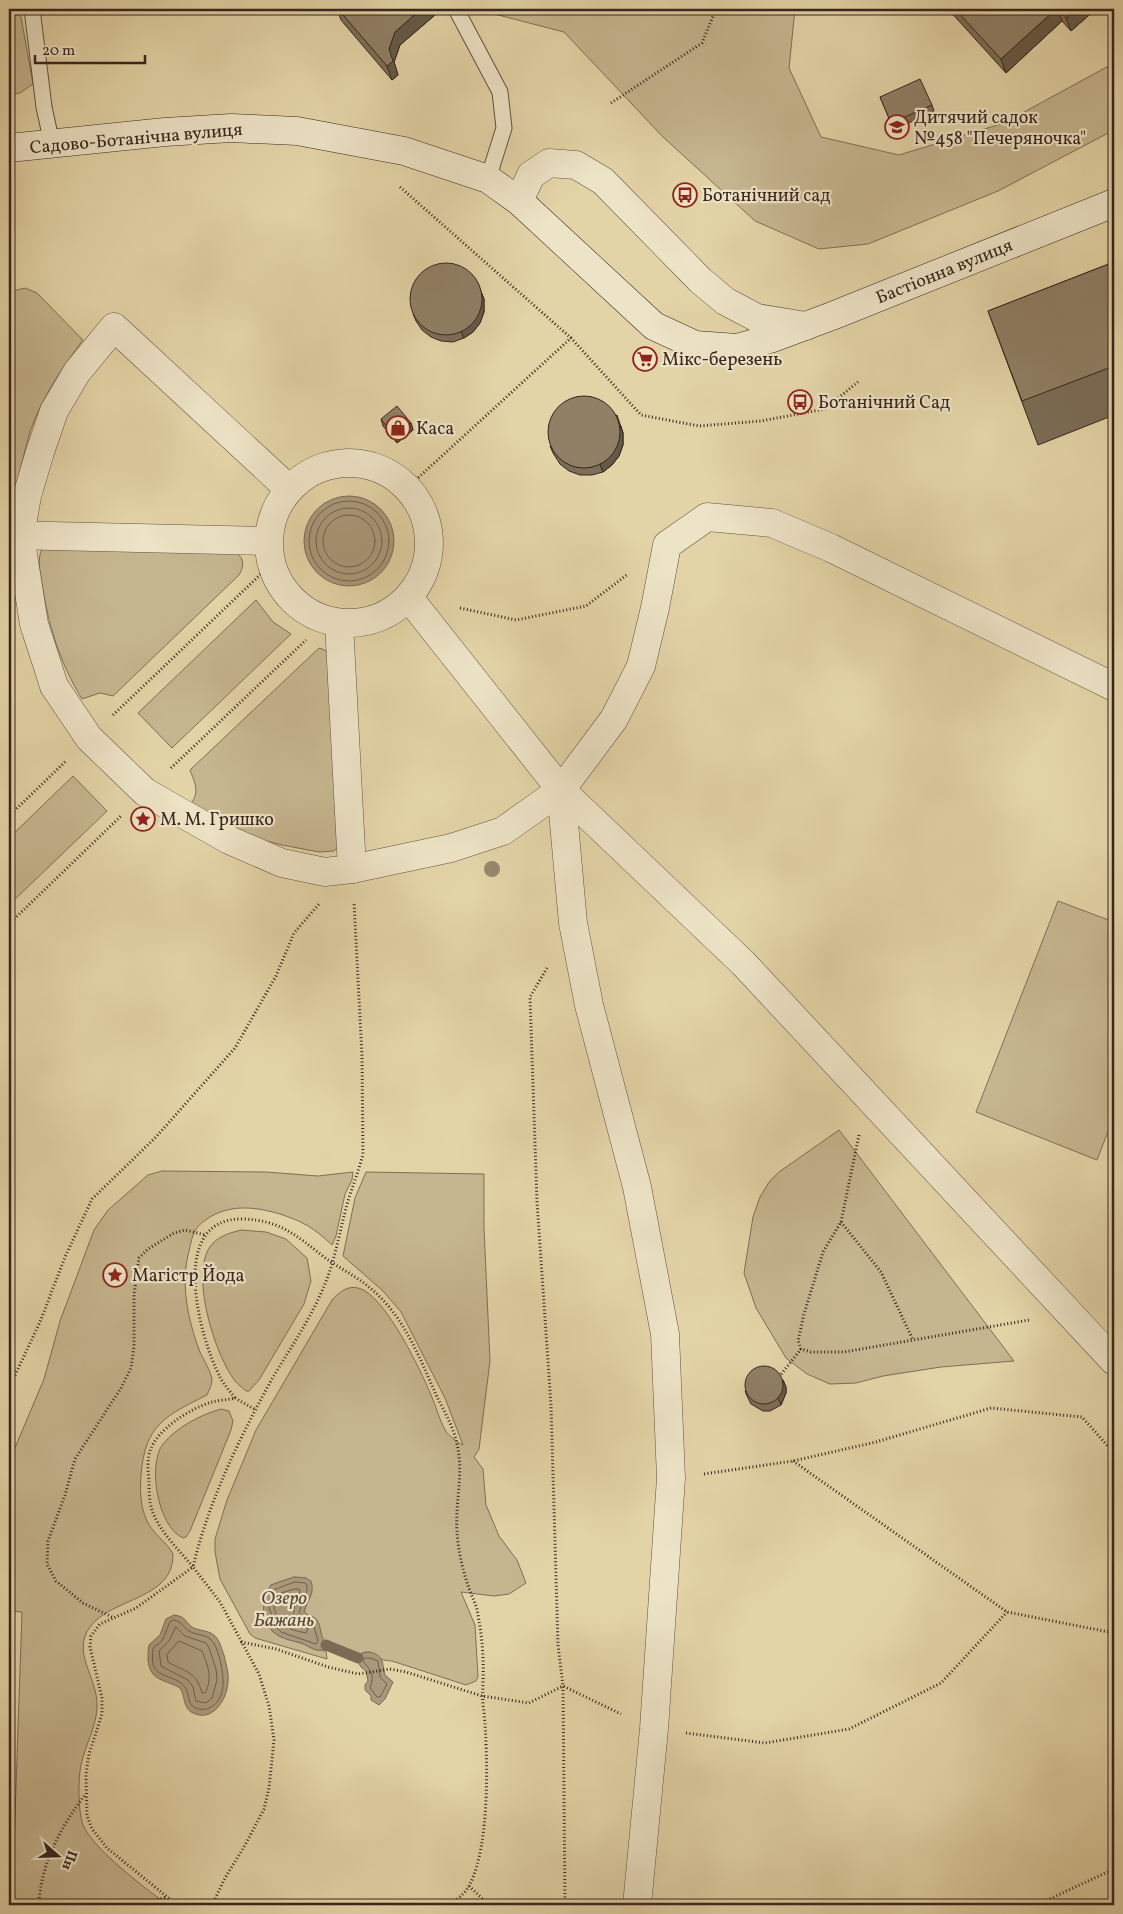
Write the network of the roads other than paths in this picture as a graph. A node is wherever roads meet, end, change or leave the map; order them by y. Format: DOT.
graph roads {
  1 [pos="32,9"];
  2 [pos="456,9"];
  3 [pos="52,144"];
  4 [pos="9,148"];
  5 [pos="488,180"];
  6 [pos="519,201"];
  7 [pos="1114,203"];
  8 [pos="806,326"];
  9 [pos="772,338"];
  10 [pos="289,489"];
  11 [pos="14,536"];
  12 [pos="270,552"];
  13 [pos="409,598"];
  14 [pos="333,622"];
  15 [pos="1114,687"];
  16 [pos="561,790"];
  17 [pos="352,869"];
  18 [pos="1114,1361"];
  19 [pos="637,1905"];
  1 -- 3 [label="lane"];
  2 -- 5 [label="lane"];
  3 -- 4 [label="street, Садово-Ботанічна вулиця"];
  3 -- 5 [label="street, Садово-Ботанічна вулиця"];
  5 -- 6 [label="street, Садово-Ботанічна вулиця"];
  6 -- 8 [label="street"];
  6 -- 9 [label="street, Садово-Ботанічна вулиця"];
  7 -- 8 [label="street, Бастіонна вулиця"];
  8 -- 9 [label="street, Бастіонна вулиця"];
  10 -- 11 [label="street"];
  10 -- 12 [label="street"];
  10 -- 13 [label="street"];
  11 -- 12 [label="street"];
  11 -- 17 [label="street"];
  12 -- 14 [label="street"];
  13 -- 14 [label="street"];
  13 -- 16 [label="street"];
  14 -- 17 [label="street"];
  15 -- 16 [label="street"];
  16 -- 17 [label="street"];
  16 -- 18 [label="street"];
  16 -- 19 [label="street"];
}
